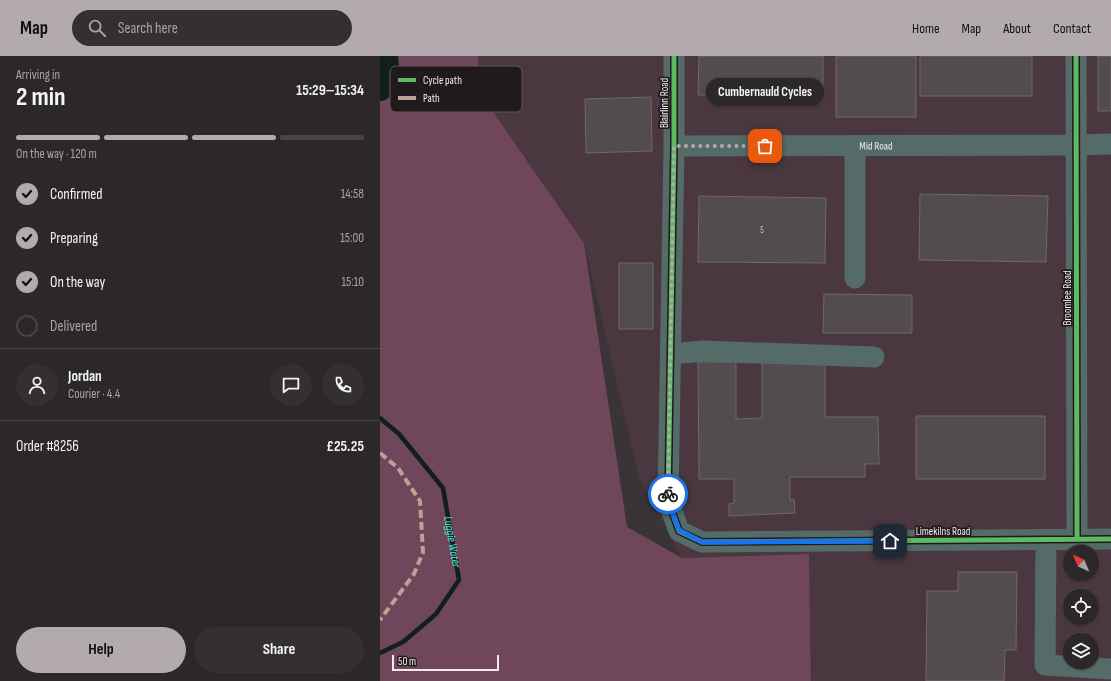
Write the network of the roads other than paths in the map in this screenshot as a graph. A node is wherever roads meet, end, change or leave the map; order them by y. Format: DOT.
graph roads {
  1 [pos="674,56"];
  2 [pos="1076,56"];
  3 [pos="1111,144"];
  4 [pos="674,146"];
  5 [pos="855,146"];
  6 [pos="1077,146"];
  7 [pos="855,278"];
  8 [pos="671,354"];
  9 [pos="874,357"];
  10 [pos="1077,539"];
  11 [pos="1111,539"];
  12 [pos="1046,540"];
  13 [pos="702,542"];
  14 [pos="1111,669"];
  1 -- 4 [label="street, Blairlinn Road"];
  2 -- 6 [label="street, Broomlee Road"];
  3 -- 6 [label="street, Mid Road"];
  4 -- 5 [label="street, Mid Road"];
  4 -- 8 [label="street, Blairlinn Road"];
  5 -- 6 [label="street, Mid Road"];
  5 -- 7 [label="street"];
  6 -- 10 [label="street, Broomlee Road"];
  8 -- 9 [label="street"];
  8 -- 13 [label="street, Blairlinn Road"];
  10 -- 11 [label="street, Limekilns Road"];
  10 -- 12 [label="street, Limekilns Road"];
  12 -- 13 [label="street, Limekilns Road"];
  12 -- 14 [label="street"];
}
